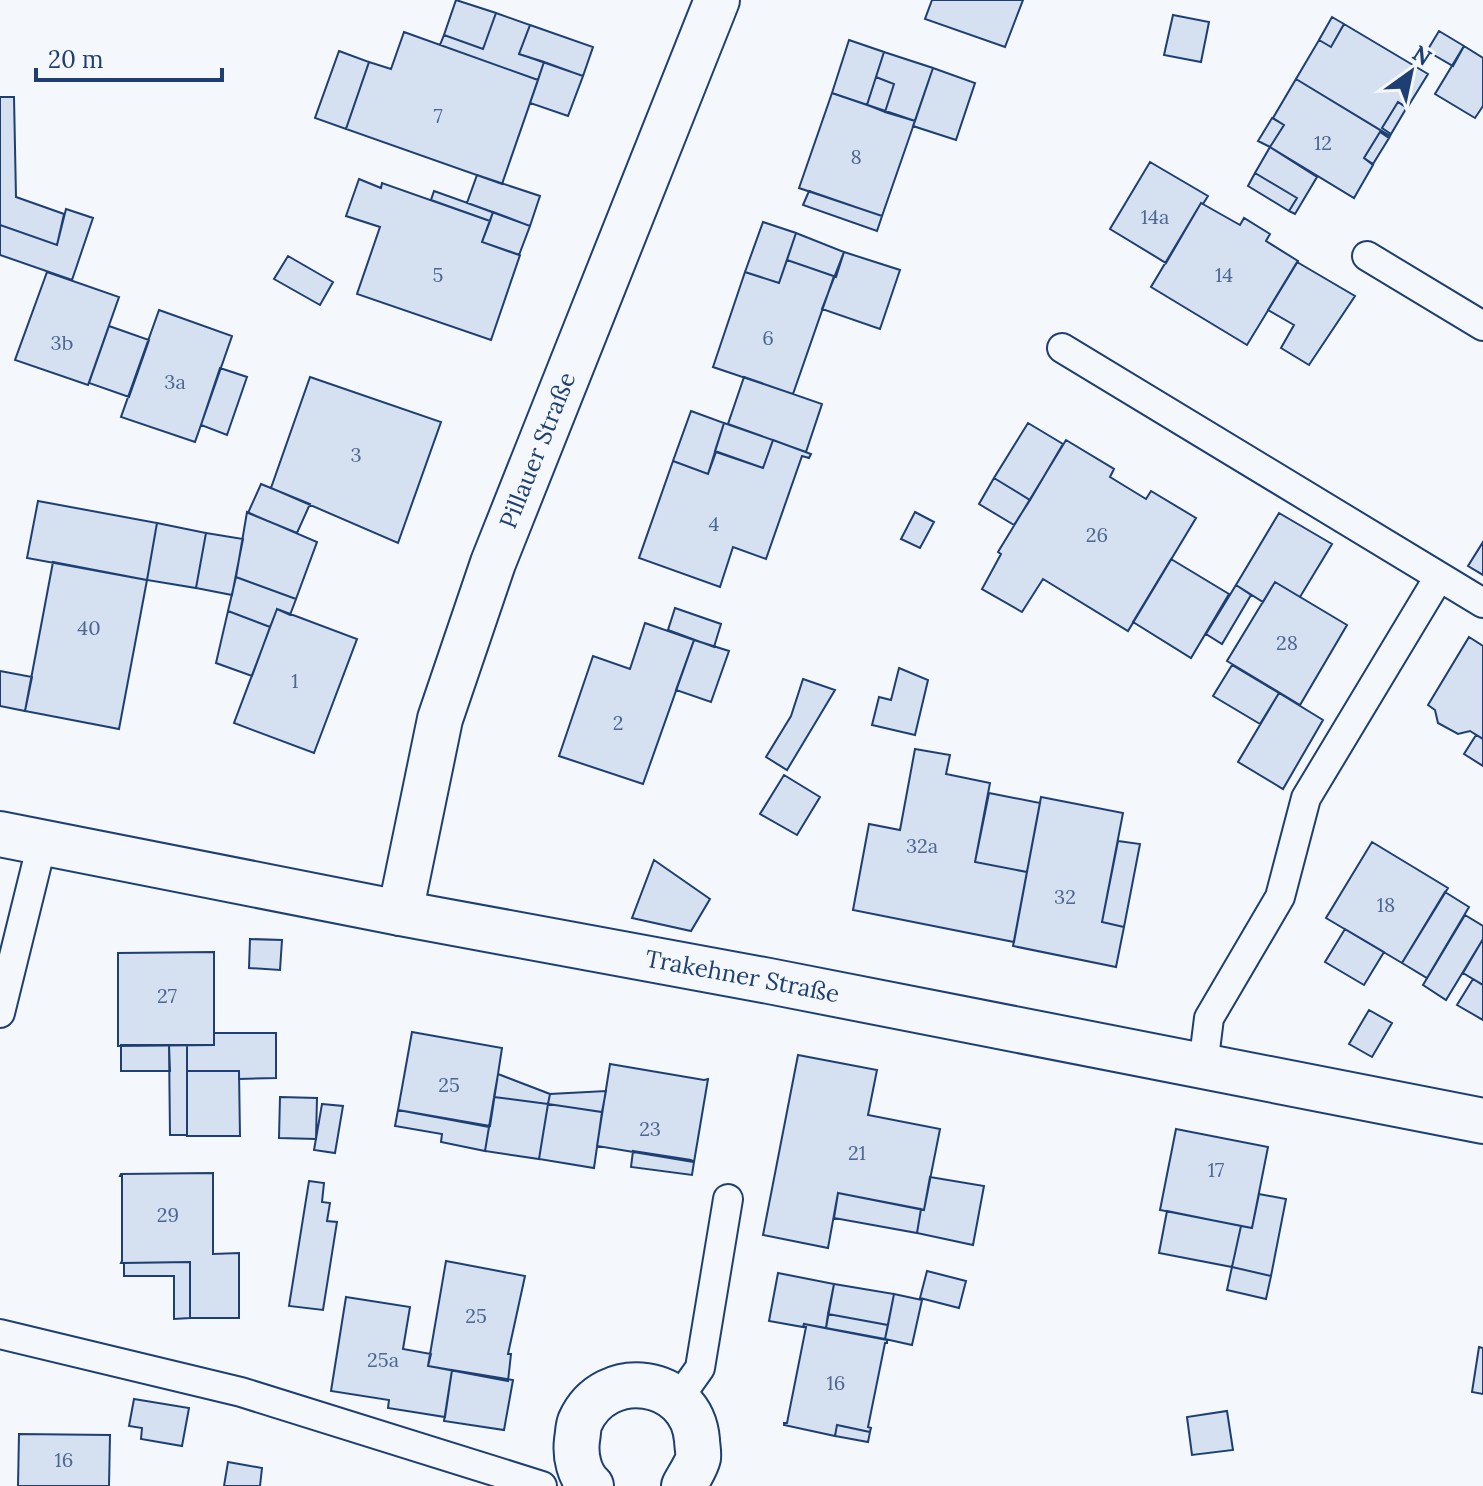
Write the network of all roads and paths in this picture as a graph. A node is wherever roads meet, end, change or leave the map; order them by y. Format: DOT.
graph roads {
  1 [pos="717,0"];
  2 [pos="1367,256"];
  3 [pos="1483,326"];
  4 [pos="1062,348"];
  5 [pos="1439,577"];
  6 [pos="1483,603"];
  7 [pos="0,834"];
  8 [pos="42,843"];
  9 [pos="400,913"];
  10 [pos="0,1013"];
  11 [pos="1203,1066"];
  12 [pos="1483,1121"];
  13 [pos="728,1199"];
  14 [pos="0,1334"];
  15 [pos="678,1399"];
  16 [pos="581,1484"];
  17 [pos="542,1486"];
  18 [pos="684,1486"];
  1 -- 9 [label="street, Pillauer Straße"];
  2 -- 3 [label="lane"];
  4 -- 5 [label="lane"];
  5 -- 6 [label="lane"];
  5 -- 11 [label="lane"];
  7 -- 8 [label="street, Trakehner Straße"];
  8 -- 9 [label="street, Trakehner Straße"];
  8 -- 10 [label="lane"];
  9 -- 11 [label="street, Trakehner Straße"];
  11 -- 12 [label="street, Trakehner Straße"];
  13 -- 15 [label="lane"];
  14 -- 17 [label="lane"];
  15 -- 16 [label="street"];
  15 -- 18 [label="street"];
}
